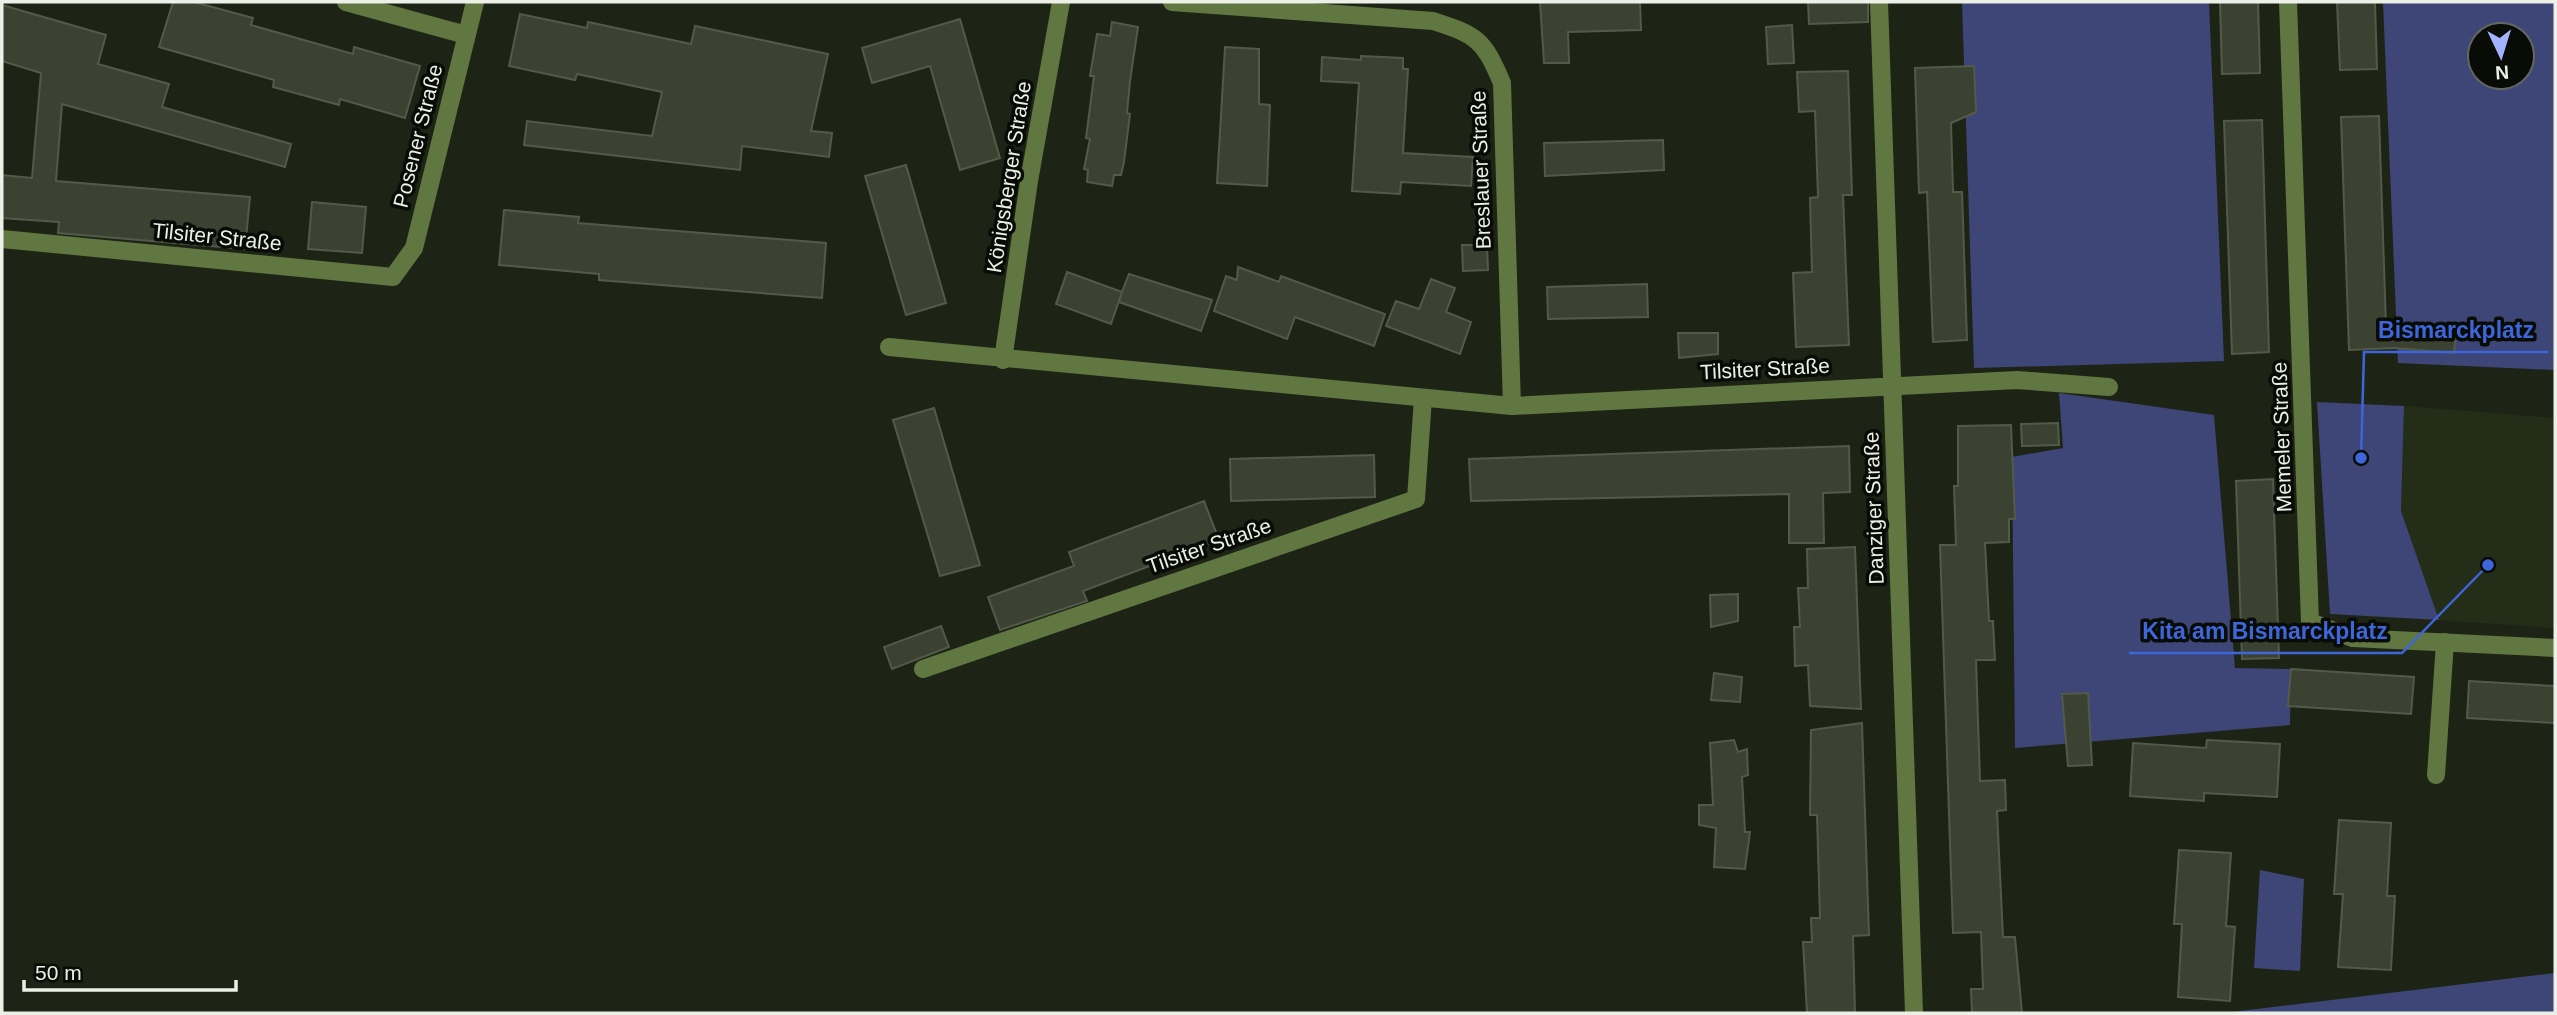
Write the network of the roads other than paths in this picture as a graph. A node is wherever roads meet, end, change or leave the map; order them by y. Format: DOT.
graph roads {
  1 [pos="346,2"];
  2 [pos="475,2"];
  3 [pos="1061,2"];
  4 [pos="1172,2"];
  5 [pos="1879,2"];
  6 [pos="2288,2"];
  7 [pos="466,35"];
  8 [pos="2,239"];
  9 [pos="414,248"];
  10 [pos="888,347"];
  11 [pos="1003,360"];
  12 [pos="1892,385"];
  13 [pos="2109,387"];
  14 [pos="1423,398"];
  15 [pos="1512,406"];
  16 [pos="2445,642"];
  17 [pos="2555,648"];
  18 [pos="923,669"];
  19 [pos="2436,775"];
  20 [pos="1914,1013"];
  1 -- 7 [label="street"];
  2 -- 7 [label="street, Posener Straße"];
  3 -- 11 [label="street, Königsberger Straße"];
  4 -- 15 [label="street, Breslauer Straße"];
  5 -- 12 [label="street, Danziger Straße"];
  6 -- 16 [label="street, Memeler Straße"];
  7 -- 9 [label="street, Posener Straße"];
  8 -- 9 [label="street, Tilsiter Straße"];
  10 -- 11 [label="street, Tilsiter Straße"];
  11 -- 14 [label="street, Tilsiter Straße"];
  12 -- 13 [label="street, Tilsiter Straße"];
  12 -- 15 [label="street, Tilsiter Straße"];
  12 -- 20 [label="street, Danziger Straße"];
  14 -- 15 [label="street, Tilsiter Straße"];
  14 -- 18 [label="street, Tilsiter Straße"];
  16 -- 17 [label="street, Memeler Straße"];
  16 -- 19 [label="street"];
}
